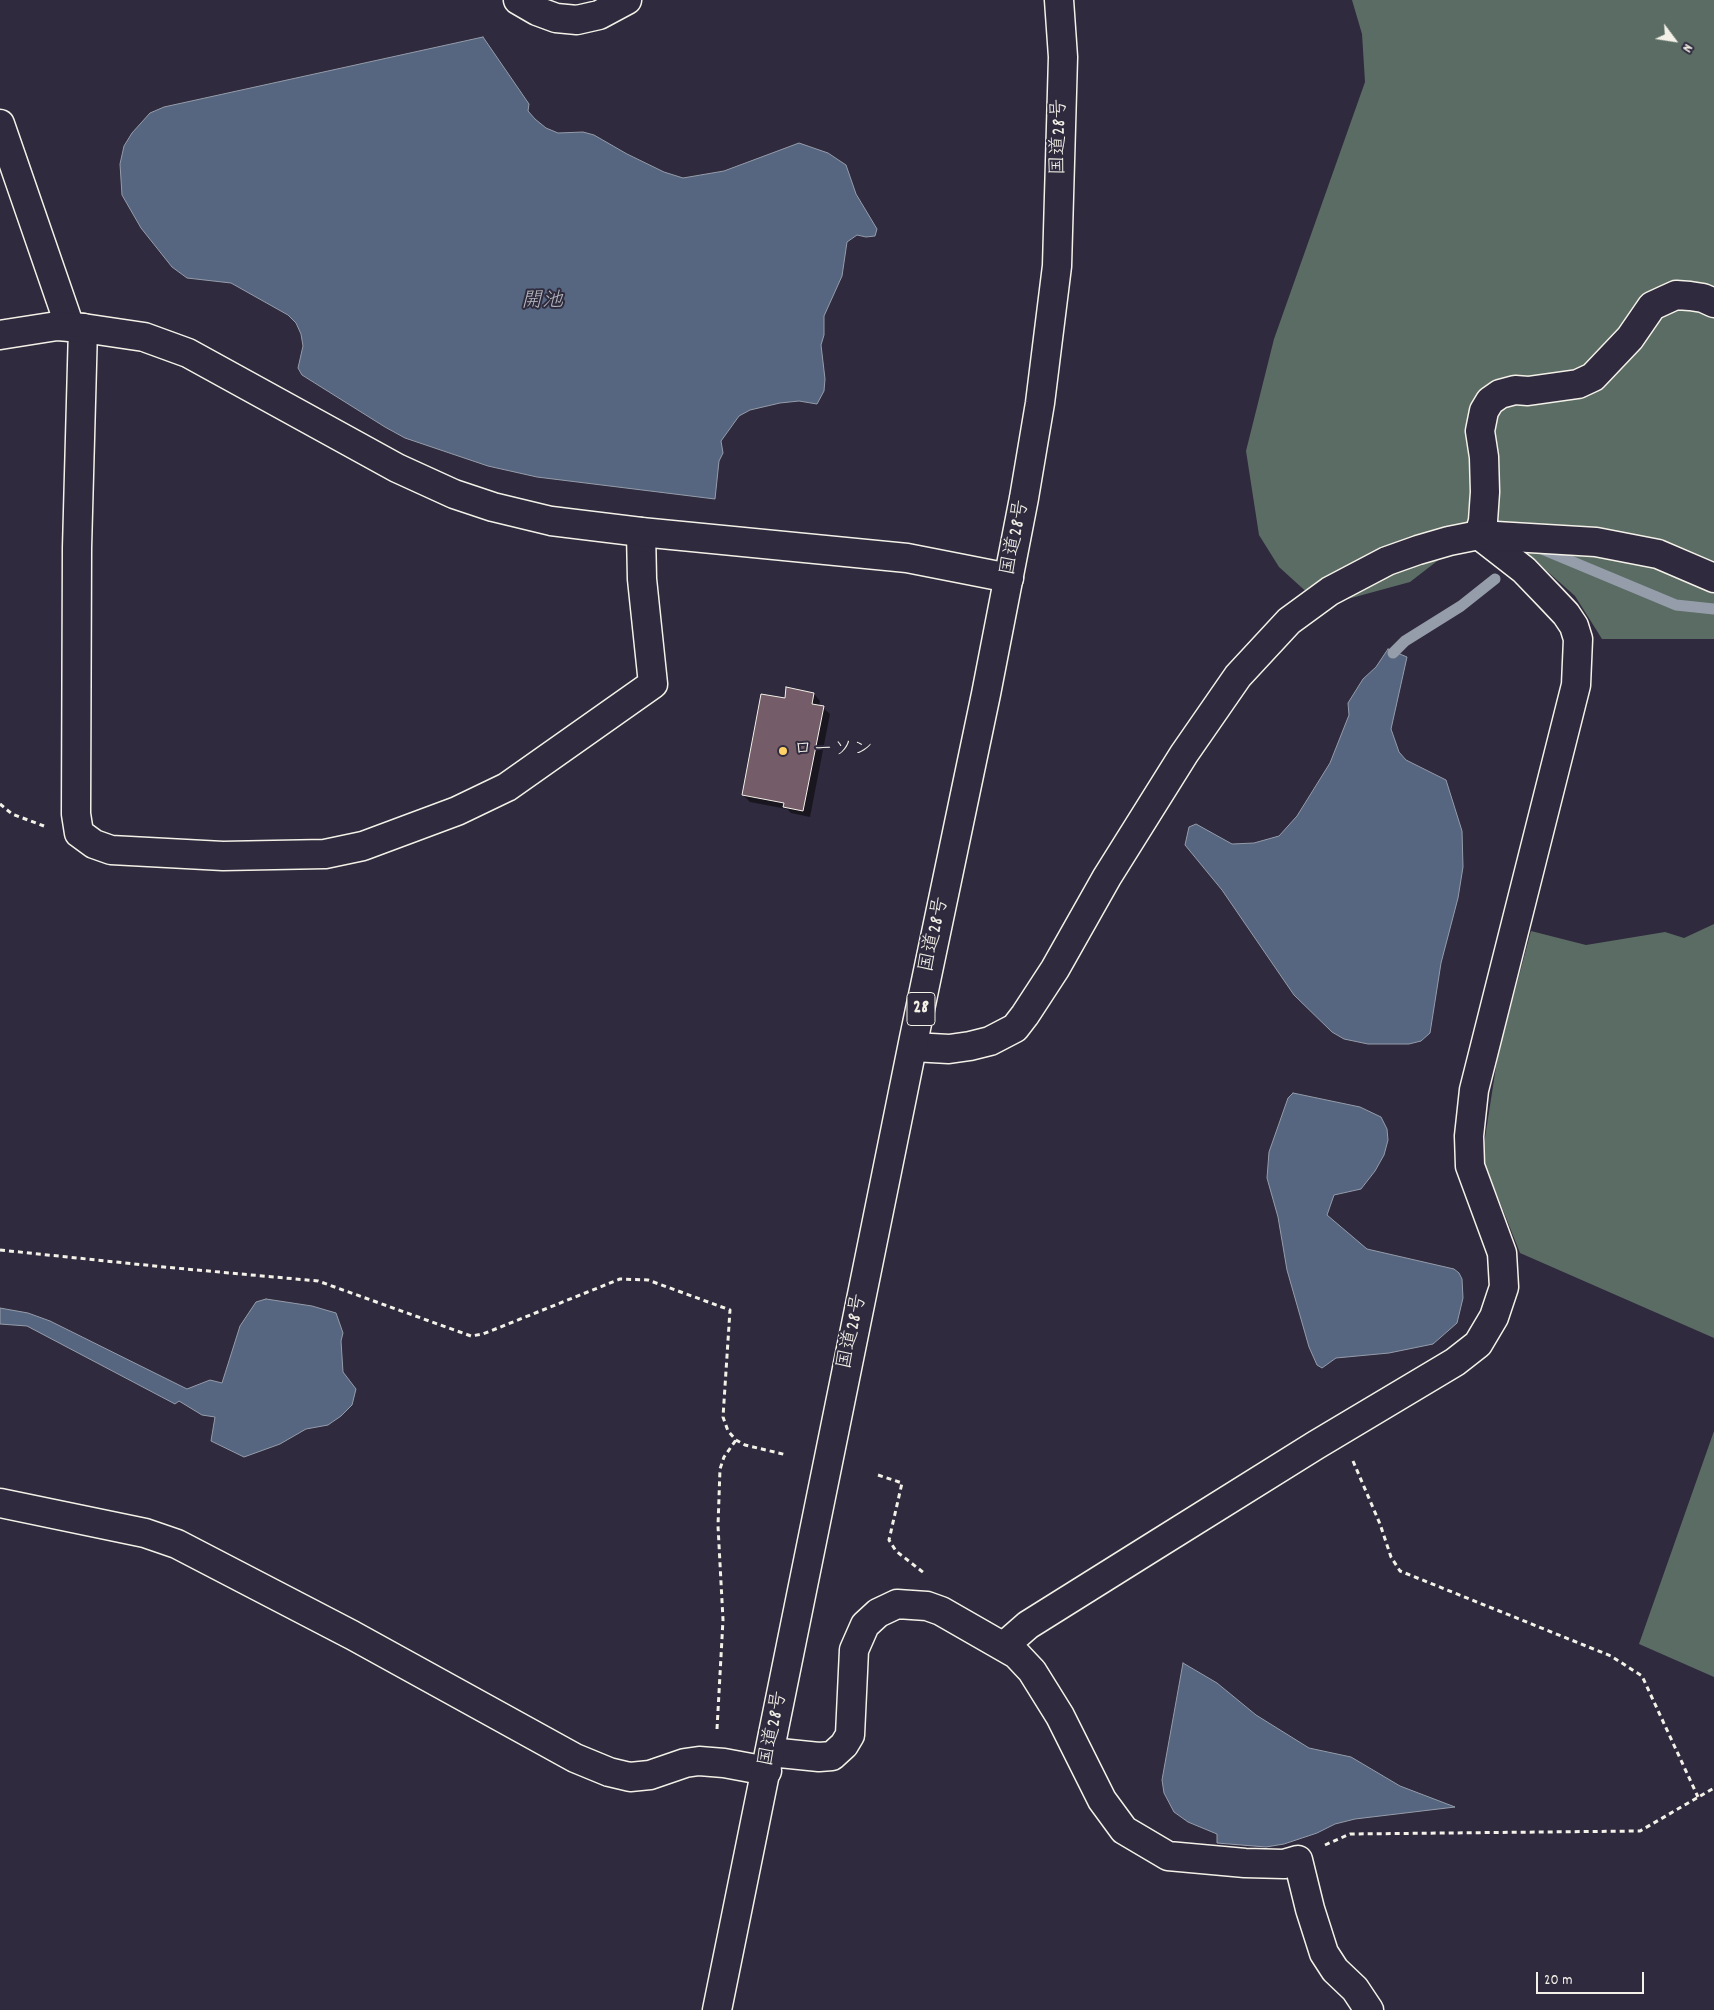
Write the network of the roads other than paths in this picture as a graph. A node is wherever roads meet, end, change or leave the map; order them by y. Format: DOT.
graph roads {
  1 [pos="518,0"];
  2 [pos="627,0"];
  3 [pos="1059,0"];
  4 [pos="0,124"];
  5 [pos="1714,303"];
  6 [pos="76,327"];
  7 [pos="3,335"];
  8 [pos="641,532"];
  9 [pos="1479,536"];
  10 [pos="1009,578"];
  11 [pos="1714,578"];
  12 [pos="913,1047"];
  13 [pos="0,1503"];
  14 [pos="1004,1646"];
  15 [pos="768,1761"];
  16 [pos="717,2010"];
  17 [pos="1369,2010"];
  1 -- 2 [label="main road"];
  3 -- 10 [label="main road, 国道28号 / 28"];
  4 -- 6 [label="main road"];
  5 -- 9 [label="main road"];
  6 -- 7 [label="main road"];
  6 -- 8 [label="main road"];
  6 -- 8 [label="main road"];
  8 -- 10 [label="main road"];
  9 -- 11 [label="main road"];
  9 -- 12 [label="main road"];
  9 -- 14 [label="main road"];
  10 -- 12 [label="main road, 国道28号 / 28"];
  12 -- 15 [label="main road, 国道28号 / 28"];
  13 -- 15 [label="main road"];
  14 -- 15 [label="main road"];
  14 -- 17 [label="main road"];
  15 -- 16 [label="main road, 国道28号 / 28"];
}
